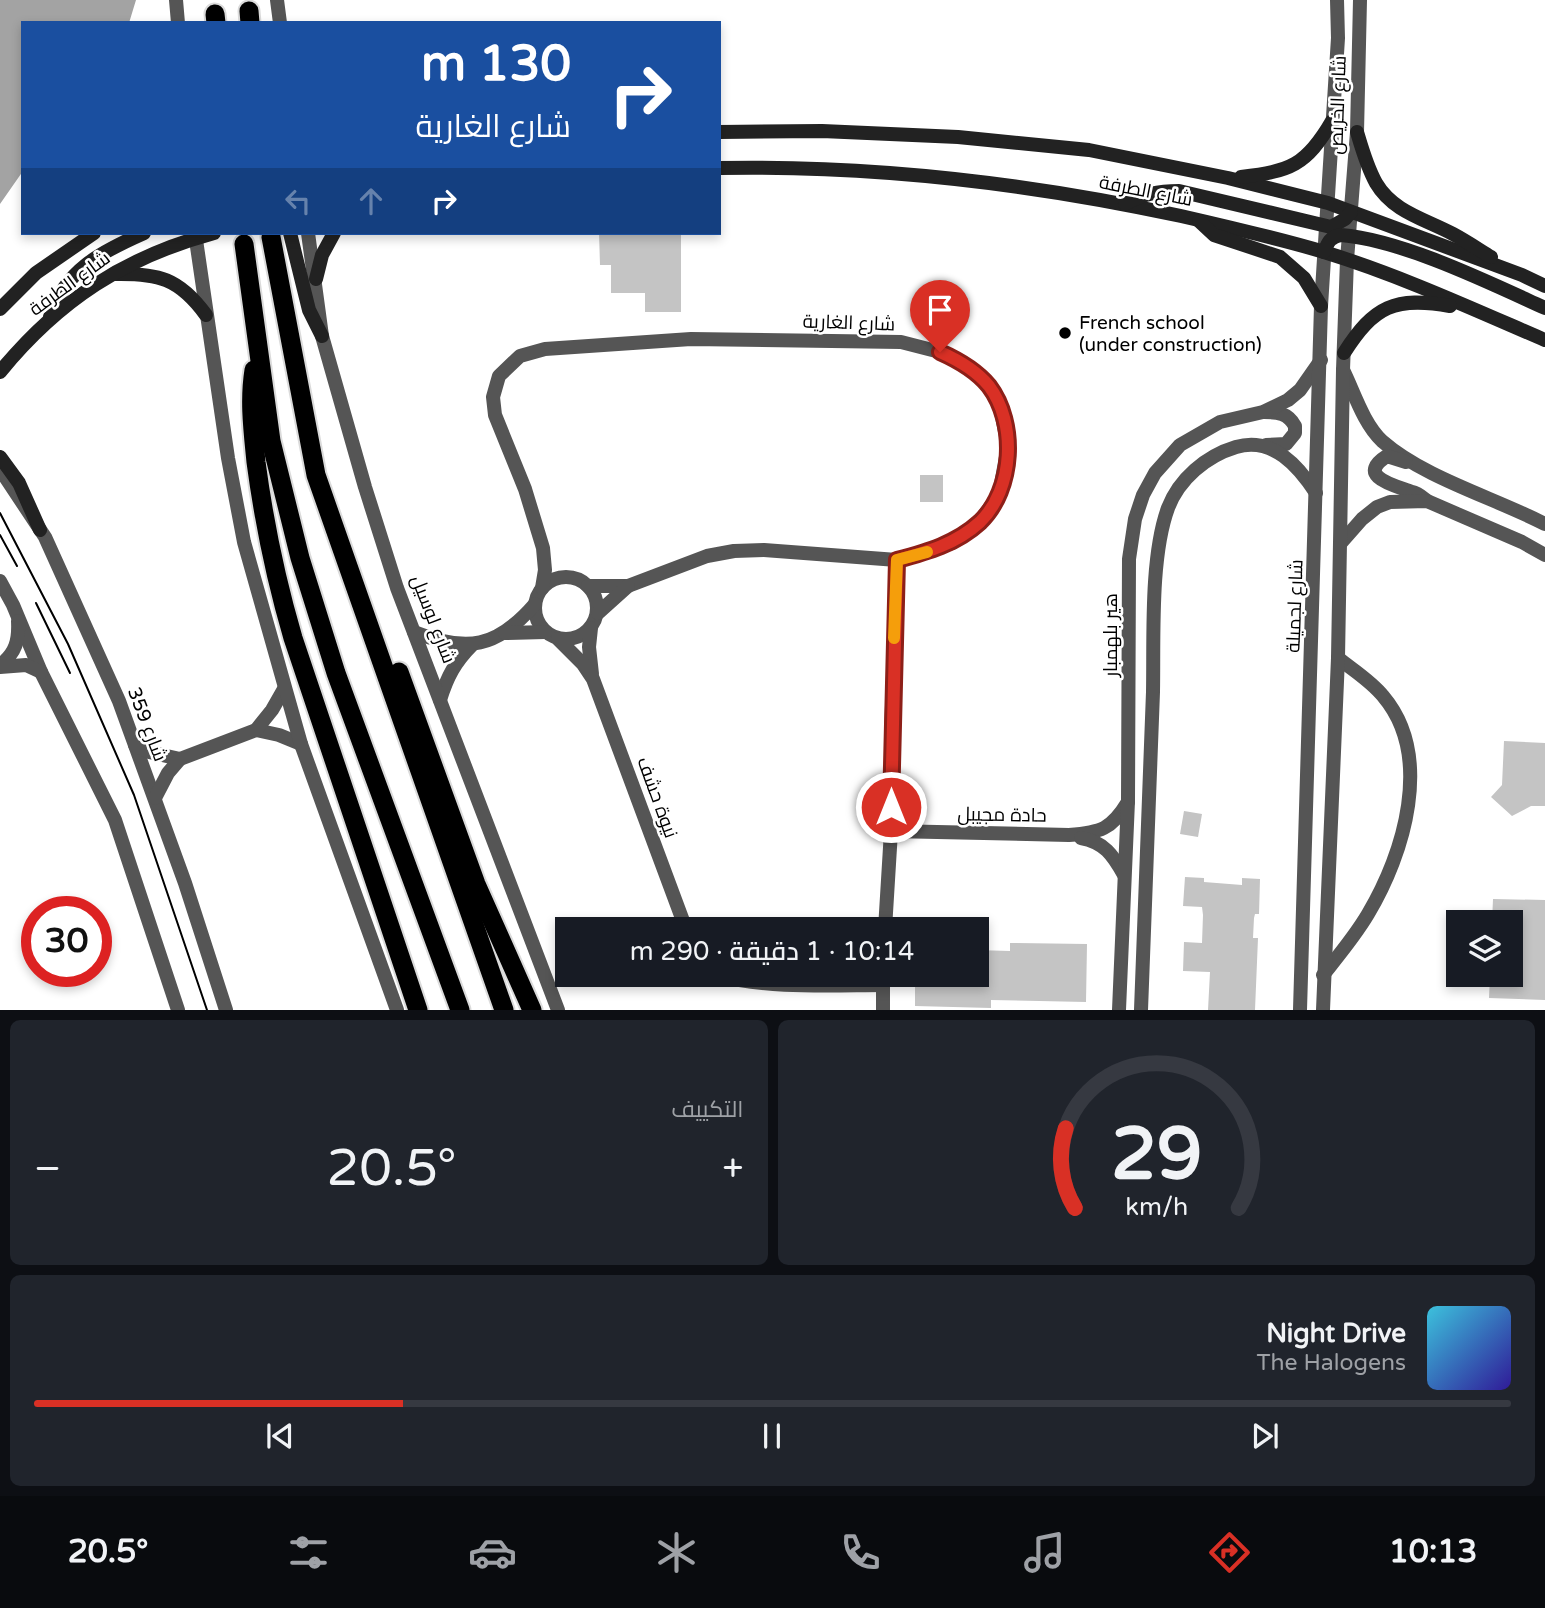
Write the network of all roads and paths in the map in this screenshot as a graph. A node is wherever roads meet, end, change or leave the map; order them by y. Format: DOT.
graph roads {
  1 [pos="176,0"];
  2 [pos="277,0"];
  3 [pos="1337,0"];
  4 [pos="1360,0"];
  5 [pos="178,21"];
  6 [pos="279,21"];
  7 [pos="1332,121"];
  8 [pos="721,132"];
  9 [pos="1357,132"];
  10 [pos="721,168"];
  11 [pos="1228,178"];
  12 [pos="1328,203"];
  13 [pos="1125,204"];
  14 [pos="1351,212"];
  15 [pos="1198,220"];
  16 [pos="1326,227"];
  17 [pos="91,235"];
  18 [pos="140,235"];
  19 [pos="197,235"];
  20 [pos="280,235"];
  21 [pos="308,235"];
  22 [pos="333,235"];
  23 [pos="1349,235"];
  24 [pos="244,244"];
  25 [pos="1324,252"];
  26 [pos="1347,260"];
  27 [pos="109,274"];
  28 [pos="1522,275"];
  29 [pos="316,278"];
  30 [pos="1545,286"];
  31 [pos="1321,306"];
  32 [pos="1545,308"];
  33 [pos="0,309"];
  34 [pos="206,315"];
  35 [pos="1487,315"];
  36 [pos="50,318"];
  37 [pos="323,336"];
  38 [pos="1545,340"];
  39 [pos="258,348"];
  40 [pos="1345,353"];
  41 [pos="1321,360"];
  42 [pos="1343,370"];
  43 [pos="0,372"];
  44 [pos="1263,412"];
  45 [pos="1258,445"];
  46 [pos="0,457"];
  47 [pos="1417,465"];
  48 [pos="0,469"];
  49 [pos="316,475"];
  50 [pos="0,486"];
  51 [pos="1317,494"];
  52 [pos="1427,501"];
  53 [pos="1545,524"];
  54 [pos="40,530"];
  55 [pos="1340,544"];
  56 [pos="543,548"];
  57 [pos="1545,555"];
  58 [pos="897,560"];
  59 [pos="568,577"];
  60 [pos="0,581"];
  61 [pos="588,586"];
  62 [pos="628,586"];
  63 [pos="542,588"];
  64 [pos="535,604"];
  65 [pos="598,613"];
  66 [pos="18,616"];
  67 [pos="591,628"];
  68 [pos="414,632"];
  69 [pos="505,633"];
  70 [pos="551,635"];
  71 [pos="472,645"];
  72 [pos="1338,658"];
  73 [pos="0,666"];
  74 [pos="41,672"];
  75 [pos="593,679"];
  76 [pos="284,689"];
  77 [pos="440,701"];
  78 [pos="256,730"];
  79 [pos="301,744"];
  80 [pos="135,745"];
  81 [pos="180,759"];
  82 [pos="155,798"];
  83 [pos="1128,801"];
  84 [pos="891,831"];
  85 [pos="1069,835"];
  86 [pos="1125,877"];
  87 [pos="682,917"];
  88 [pos="886,917"];
  89 [pos="1323,975"];
  90 [pos="883,987"];
  91 [pos="178,1010"];
  92 [pos="226,1010"];
  93 [pos="397,1010"];
  94 [pos="418,1010"];
  95 [pos="460,1010"];
  96 [pos="504,1010"];
  97 [pos="532,1010"];
  98 [pos="558,1010"];
  99 [pos="883,1010"];
  100 [pos="1119,1010"];
  101 [pos="1141,1010"];
  102 [pos="1300,1010"];
  103 [pos="1323,1010"];
  1 -- 5 [label="street"];
  2 -- 6 [label="street"];
  3 -- 7 [label="street, شارع الخريص"];
  4 -- 9 [label="street, شارع الخريص"];
  7 -- 11 [label="main road"];
  7 -- 12 [label="street, شارع الخريص"];
  8 -- 11 [label="main road, شارع الطرفة"];
  9 -- 14 [label="street, شارع الخريص"];
  9 -- 28 [label="main road"];
  10 -- 13 [label="main road, شارع الطرفة"];
  11 -- 12 [label="main road, شارع الطرفة"];
  12 -- 14 [label="main road, شارع الطرفة"];
  12 -- 16 [label="street, شارع لجميلة"];
  13 -- 15 [label="main road, شارع الطرفة"];
  13 -- 16 [label="main road"];
  14 -- 16 [label="main road"];
  14 -- 23 [label="street"];
  14 -- 28 [label="main road, شارع الطرفة"];
  15 -- 25 [label="main road, شارع الطرفة"];
  15 -- 31 [label="main road"];
  16 -- 25 [label="street, شارع لجميلة"];
  17 -- 33 [label="main road, شارع الطرفة"];
  18 -- 36 [label="main road"];
  19 -- 27 [label="main road, شارع الطرفة"];
  19 -- 34 [label="street"];
  20 -- 37 [label="main road"];
  20 -- 49 [label="highway"];
  21 -- 29 [label="street, شارع لوسيل"];
  22 -- 29 [label="main road"];
  23 -- 25 [label="main road"];
  23 -- 26 [label="street"];
  23 -- 32 [label="main road"];
  24 -- 39 [label="highway"];
  25 -- 26 [label="main road, شارع الطرفة"];
  25 -- 31 [label="street, شارع لجميلة"];
  26 -- 35 [label="main road, شارع الطرفة"];
  26 -- 40 [label="street"];
  27 -- 34 [label="main road"];
  27 -- 36 [label="main road, شارع الطرفة"];
  28 -- 30 [label="main road, شارع الطرفة"];
  29 -- 37 [label="street, شارع لوسيل"];
  31 -- 41 [label="street, شارع لجميلة"];
  34 -- 76 [label="street"];
  35 -- 38 [label="main road, شارع الطرفة"];
  35 -- 40 [label="main road"];
  36 -- 43 [label="main road, شارع الطرفة"];
  37 -- 68 [label="street, شارع لوسيل"];
  39 -- 94 [label="highway"];
  39 -- 95 [label="highway"];
  40 -- 42 [label="street"];
  41 -- 44 [label="street, هير بلهمبار"];
  41 -- 51 [label="street, شارع لجميلة"];
  42 -- 47 [label="street"];
  42 -- 55 [label="street"];
  44 -- 45 [label="street"];
  44 -- 83 [label="street, هير بلهمبار"];
  45 -- 51 [label="street"];
  45 -- 101 [label="street"];
  46 -- 54 [label="main road"];
  47 -- 52 [label="street"];
  47 -- 53 [label="street"];
  48 -- 54 [label="street, شارع 359"];
  49 -- 96 [label="highway"];
  49 -- 97 [label="highway"];
  50 -- 54 [label="street"];
  51 -- 102 [label="street, شارع لجميلة"];
  52 -- 55 [label="street"];
  52 -- 57 [label="street"];
  54 -- 80 [label="street, شارع 359"];
  55 -- 72 [label="street"];
  56 -- 58 [label="street, شارع الغارية"];
  56 -- 59 [label="street, شارع الغارية"];
  56 -- 63 [label="street, شارع الغارية"];
  58 -- 62 [label="street, شارع الغارية"];
  58 -- 84 [label="street"];
  59 -- 61 [label="street"];
  59 -- 63 [label="street"];
  60 -- 66 [label="street"];
  61 -- 62 [label="street, شارع الغارية"];
  61 -- 65 [label="street"];
  62 -- 65 [label="street, شارع الغارية"];
  63 -- 64 [label="street"];
  64 -- 69 [label="street"];
  64 -- 70 [label="street"];
  65 -- 67 [label="street"];
  66 -- 73 [label="street"];
  66 -- 74 [label="street"];
  67 -- 70 [label="street"];
  67 -- 75 [label="street, نيوة حشف"];
  68 -- 71 [label="street"];
  68 -- 77 [label="street, شارع لوسيل"];
  69 -- 70 [label="street"];
  69 -- 71 [label="street"];
  70 -- 75 [label="street, نيوة حشف"];
  71 -- 77 [label="street"];
  72 -- 89 [label="street"];
  72 -- 89 [label="street"];
  73 -- 74 [label="street"];
  74 -- 91 [label="street"];
  75 -- 87 [label="street, نيوة حشف"];
  76 -- 78 [label="street"];
  76 -- 79 [label="street"];
  77 -- 98 [label="street, شارع لوسيل"];
  78 -- 79 [label="street"];
  78 -- 81 [label="street"];
  79 -- 93 [label="street"];
  80 -- 81 [label="street"];
  80 -- 82 [label="street, شارع 359"];
  81 -- 82 [label="street"];
  82 -- 92 [label="street, شارع 359"];
  83 -- 85 [label="street, حادة مجيبل"];
  83 -- 86 [label="street, هير بلهمبار"];
  84 -- 85 [label="street, حادة مجيبل"];
  84 -- 88 [label="street"];
  85 -- 86 [label="street, حادة مجيبل"];
  86 -- 100 [label="street, هير بلهمبار"];
  89 -- 103 [label="street"];
  90 -- 99 [label="street"];
}
